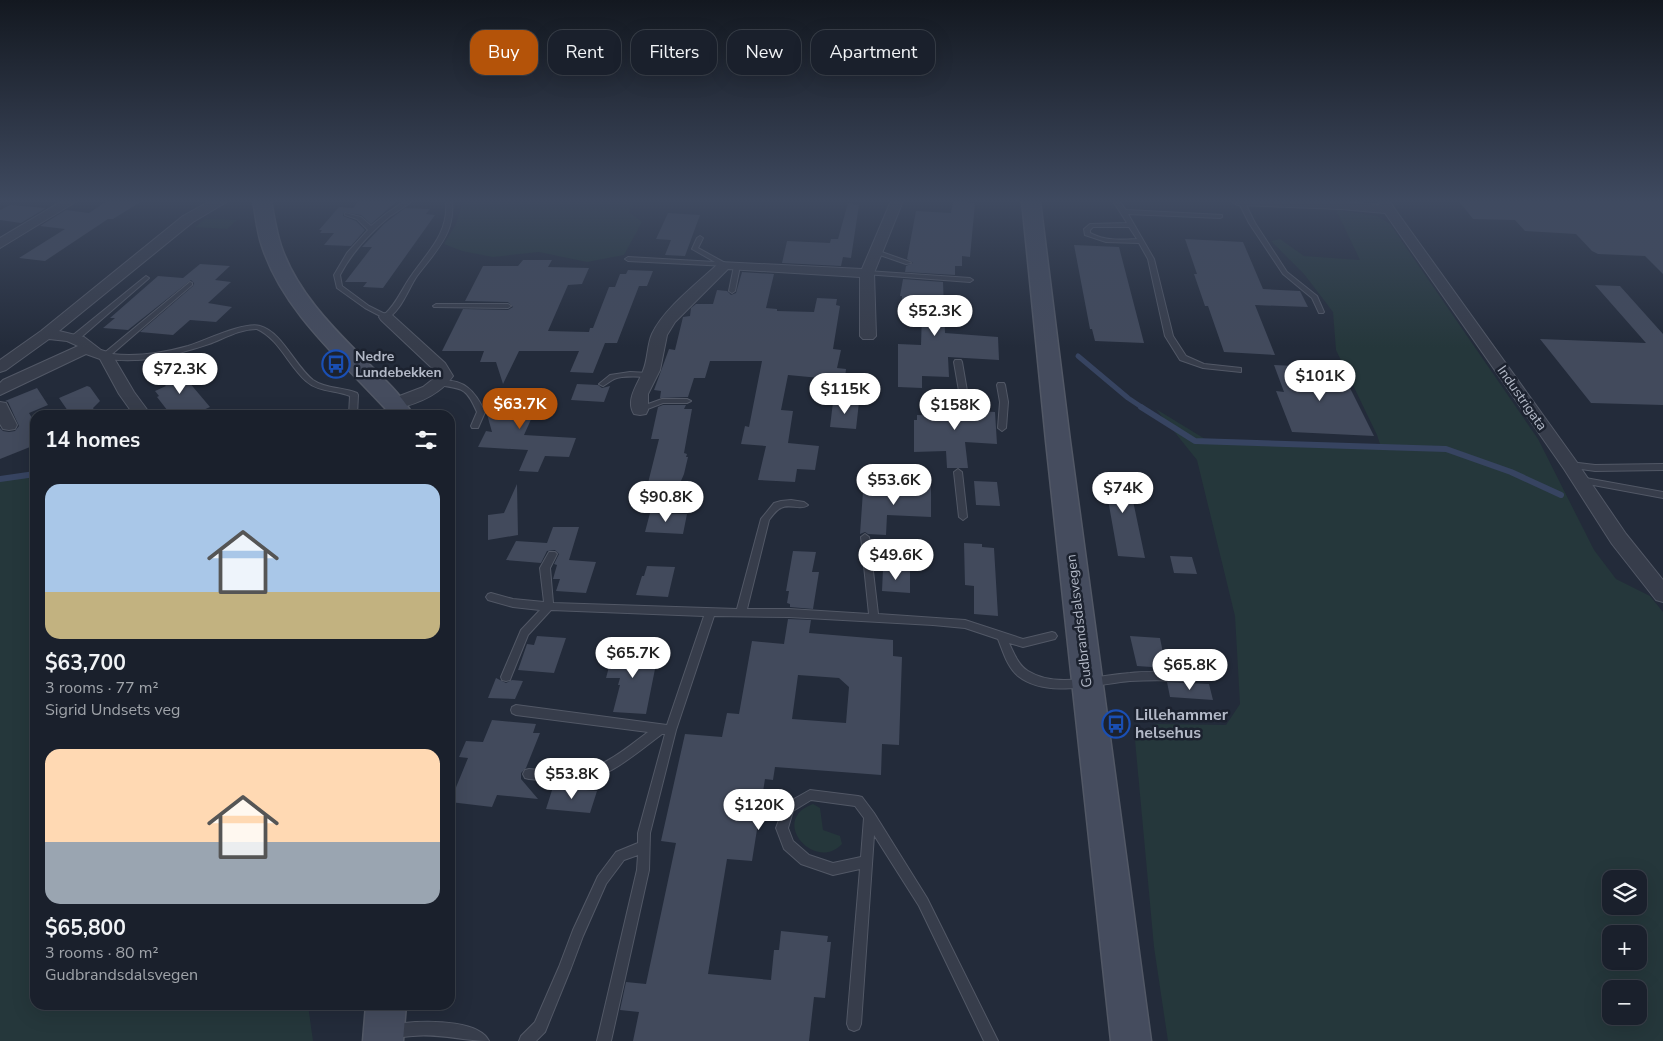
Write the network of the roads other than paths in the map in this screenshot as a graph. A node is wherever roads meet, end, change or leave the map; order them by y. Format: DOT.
graph roads {
  1 [pos="150,250"];
  2 [pos="273,250"];
  3 [pos="355,250"];
  4 [pos="434,250"];
  5 [pos="696,250"];
  6 [pos="1037,250"];
  7 [pos="1146,250"];
  8 [pos="1269,250"];
  9 [pos="1417,250"];
  10 [pos="876,252"];
  11 [pos="628,259"];
  12 [pos="908,263"];
  13 [pos="731,265"];
  14 [pos="867,273"];
  15 [pos="146,278"];
  16 [pos="970,280"];
  17 [pos="190,284"];
  18 [pos="732,291"];
  19 [pos="436,306"];
  20 [pos="508,306"];
  21 [pos="1321,312"];
  22 [pos="386,317"];
  23 [pos="46,334"];
  24 [pos="868,336"];
  25 [pos="81,343"];
  26 [pos="106,356"];
  27 [pos="958,362"];
  28 [pos="0,367"];
  29 [pos="1238,370"];
  30 [pos="649,375"];
  31 [pos="440,383"];
  32 [pos="602,384"];
  33 [pos="1001,385"];
  34 [pos="0,390"];
  35 [pos="962,391"];
  36 [pos="687,401"];
  37 [pos="0,407"];
  38 [pos="139,410"];
  39 [pos="353,410"];
  40 [pos="398,410"];
  41 [pos="640,410"];
  42 [pos="9,425"];
  43 [pos="476,426"];
  44 [pos="1002,428"];
  45 [pos="1570,465"];
  46 [pos="1663,467"];
  47 [pos="958,472"];
  48 [pos="1580,480"];
  49 [pos="1663,495"];
  50 [pos="804,505"];
  51 [pos="963,517"];
  52 [pos="865,537"];
  53 [pos="552,554"];
  54 [pos="1663,594"];
  55 [pos="490,597"];
  56 [pos="549,606"];
  57 [pos="710,612"];
  58 [pos="741,612"];
  59 [pos="874,617"];
  60 [pos="1052,636"];
  61 [pos="1002,638"];
  62 [pos="506,677"];
  63 [pos="1184,677"];
  64 [pos="1086,682"];
  65 [pos="516,710"];
  66 [pos="665,730"];
  67 [pos="529,774"];
  68 [pos="870,817"];
  69 [pos="643,847"];
  70 [pos="866,862"];
  71 [pos="854,1024"];
  72 [pos="384,1026"];
  73 [pos="482,1041"];
  74 [pos="526,1041"];
  75 [pos="604,1041"];
  76 [pos="990,1041"];
  77 [pos="1131,1041"];
  1 -- 23 [label="street"];
  2 -- 40 [label="main road"];
  3 -- 22 [label="lane"];
  4 -- 22 [label="lane"];
  5 -- 13 [label="lane"];
  6 -- 64 [label="main road, Gudbrandsdalsvegen"];
  7 -- 29 [label="lane"];
  8 -- 21 [label="lane"];
  9 -- 45 [label="street, Industrigata"];
  10 -- 12 [label="lane"];
  10 -- 14 [label="street"];
  11 -- 13 [label="lane"];
  13 -- 14 [label="street"];
  13 -- 18 [label="lane"];
  13 -- 30 [label="street"];
  14 -- 16 [label="lane"];
  14 -- 24 [label="street"];
  15 -- 25 [label="lane"];
  17 -- 26 [label="lane"];
  19 -- 20 [label="lane"];
  22 -- 31 [label="street"];
  23 -- 25 [label="street"];
  23 -- 28 [label="street"];
  25 -- 26 [label="street"];
  25 -- 34 [label="street"];
  26 -- 38 [label="street"];
  26 -- 39 [label="lane"];
  27 -- 35 [label="lane"];
  30 -- 32 [label="lane"];
  30 -- 41 [label="street"];
  31 -- 40 [label="street"];
  31 -- 43 [label="lane"];
  33 -- 44 [label="lane"];
  36 -- 41 [label="lane"];
  37 -- 42 [label="street"];
  45 -- 46 [label="lane"];
  45 -- 48 [label="street, Industrigata"];
  47 -- 51 [label="lane"];
  48 -- 49 [label="lane"];
  48 -- 54 [label="street, Industrigata"];
  50 -- 58 [label="lane"];
  52 -- 59 [label="lane"];
  53 -- 56 [label="lane"];
  55 -- 56 [label="lane"];
  56 -- 57 [label="lane"];
  56 -- 62 [label="lane"];
  57 -- 58 [label="lane"];
  57 -- 66 [label="lane"];
  58 -- 59 [label="lane"];
  59 -- 61 [label="lane"];
  60 -- 61 [label="lane"];
  61 -- 64 [label="lane"];
  63 -- 64 [label="lane"];
  64 -- 77 [label="main road, Gudbrandsdalsvegen"];
  65 -- 66 [label="lane"];
  66 -- 67 [label="lane"];
  66 -- 69 [label="lane"];
  68 -- 70 [label="lane"];
  68 -- 70 [label="lane"];
  68 -- 76 [label="lane"];
  69 -- 74 [label="lane"];
  69 -- 75 [label="lane"];
  70 -- 71 [label="lane"];
  72 -- 73 [label="lane"];
}
